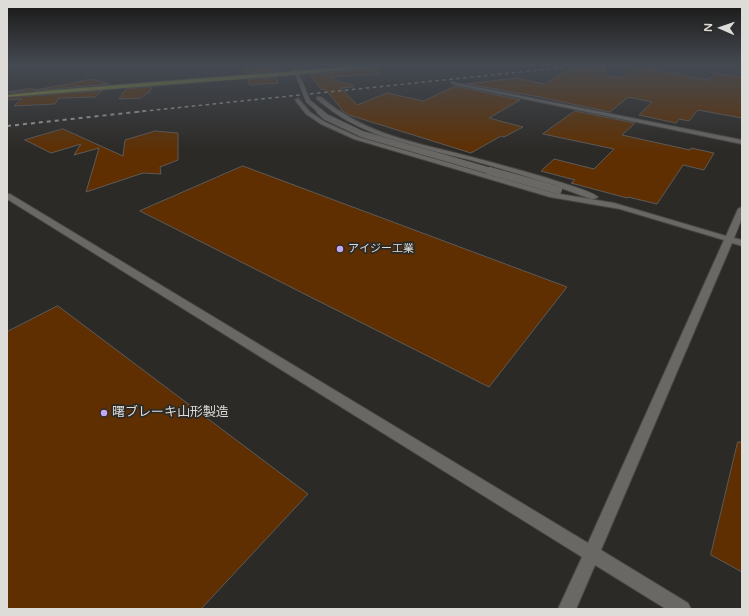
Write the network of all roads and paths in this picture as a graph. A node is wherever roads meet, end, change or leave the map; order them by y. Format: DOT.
graph roads {
  1 [pos="34,94"];
  2 [pos="305,94"];
  3 [pos="506,94"];
  4 [pos="7,96"];
  5 [pos="319,98"];
  6 [pos="298,100"];
  7 [pos="742,142"];
  8 [pos="7,196"];
  9 [pos="620,207"];
  10 [pos="742,209"];
  11 [pos="729,240"];
  12 [pos="742,243"];
  13 [pos="591,553"];
  14 [pos="567,609"];
  15 [pos="682,609"];
  1 -- 4 [label="main road"];
  2 -- 9 [label="street, bridge"];
  3 -- 7 [label="street"];
  5 -- 9 [label="street"];
  6 -- 9 [label="street"];
  8 -- 13 [label="street"];
  9 -- 11 [label="street"];
  10 -- 11 [label="street"];
  11 -- 12 [label="street"];
  11 -- 13 [label="street"];
  13 -- 14 [label="street"];
  13 -- 15 [label="street"];
}
